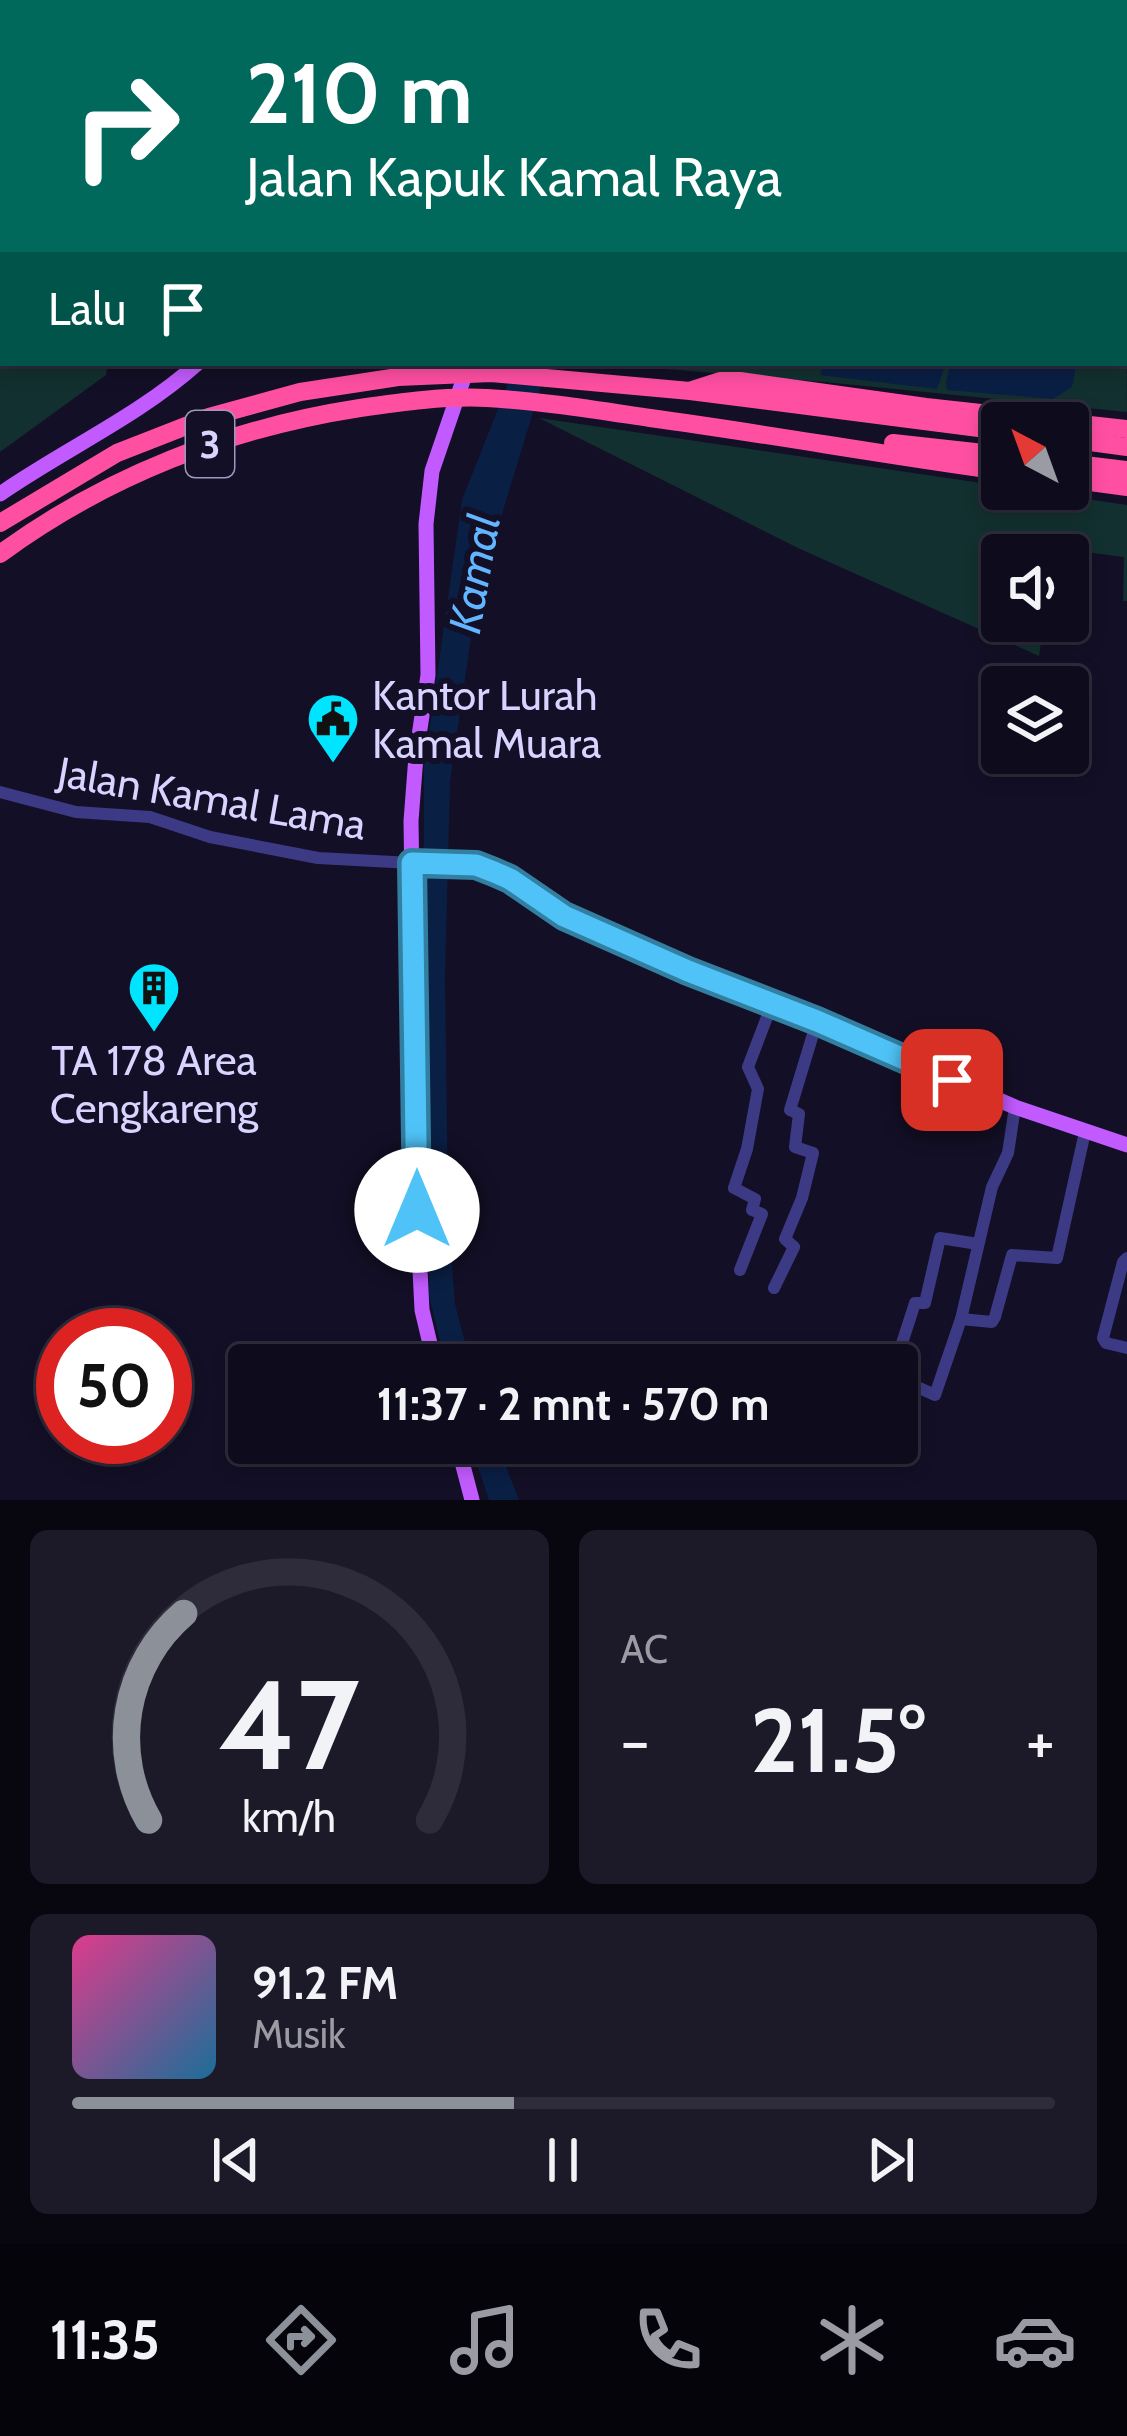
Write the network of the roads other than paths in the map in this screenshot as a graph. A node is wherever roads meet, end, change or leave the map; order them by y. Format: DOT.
graph roads {
  1 [pos="194,366"];
  2 [pos="468,366"];
  3 [pos="690,391"];
  4 [pos="981,428"];
  5 [pos="1122,428"];
  6 [pos="780,436"];
  7 [pos="1089,442"];
  8 [pos="1127,447"];
  9 [pos="981,453"];
  10 [pos="1089,465"];
  11 [pos="981,467"];
  12 [pos="1127,470"];
  13 [pos="1089,482"];
  14 [pos="1127,487"];
  15 [pos="0,494"];
  16 [pos="0,523"];
  17 [pos="0,554"];
  18 [pos="0,792"];
  19 [pos="418,863"];
  20 [pos="772,1004"];
  21 [pos="817,1021"];
  22 [pos="1015,1107"];
  23 [pos="1085,1132"];
  24 [pos="1127,1145"];
  25 [pos="978,1244"];
  26 [pos="1127,1258"];
  27 [pos="740,1270"];
  28 [pos="774,1288"];
  29 [pos="961,1319"];
  30 [pos="430,1344"];
  31 [pos="902,1344"];
  32 [pos="1127,1348"];
  33 [pos="918,1387"];
  34 [pos="463,1464"];
  35 [pos="472,1500"];
  1 -- 15 [label="main road"];
  2 -- 19 [label="main road"];
  3 -- 4 [label="highway, 3"];
  3 -- 5 [label="highway, 3"];
  3 -- 16 [label="highway, 3"];
  6 -- 9 [label="highway, 3"];
  6 -- 11 [label="highway, 3"];
  6 -- 17 [label="highway, 3"];
  7 -- 8 [label="highway"];
  10 -- 12 [label="highway"];
  13 -- 14 [label="highway"];
  18 -- 19 [label="street, Jalan Kamal Lama"];
  19 -- 20 [label="main road"];
  19 -- 30 [label="main road"];
  20 -- 21 [label="main road"];
  20 -- 27 [label="street"];
  21 -- 22 [label="main road"];
  21 -- 28 [label="street"];
  22 -- 23 [label="main road"];
  22 -- 25 [label="street"];
  23 -- 24 [label="main road"];
  23 -- 29 [label="street"];
  25 -- 29 [label="street"];
  25 -- 31 [label="street"];
  26 -- 32 [label="street"];
  29 -- 33 [label="street"];
  34 -- 35 [label="main road"];
}
